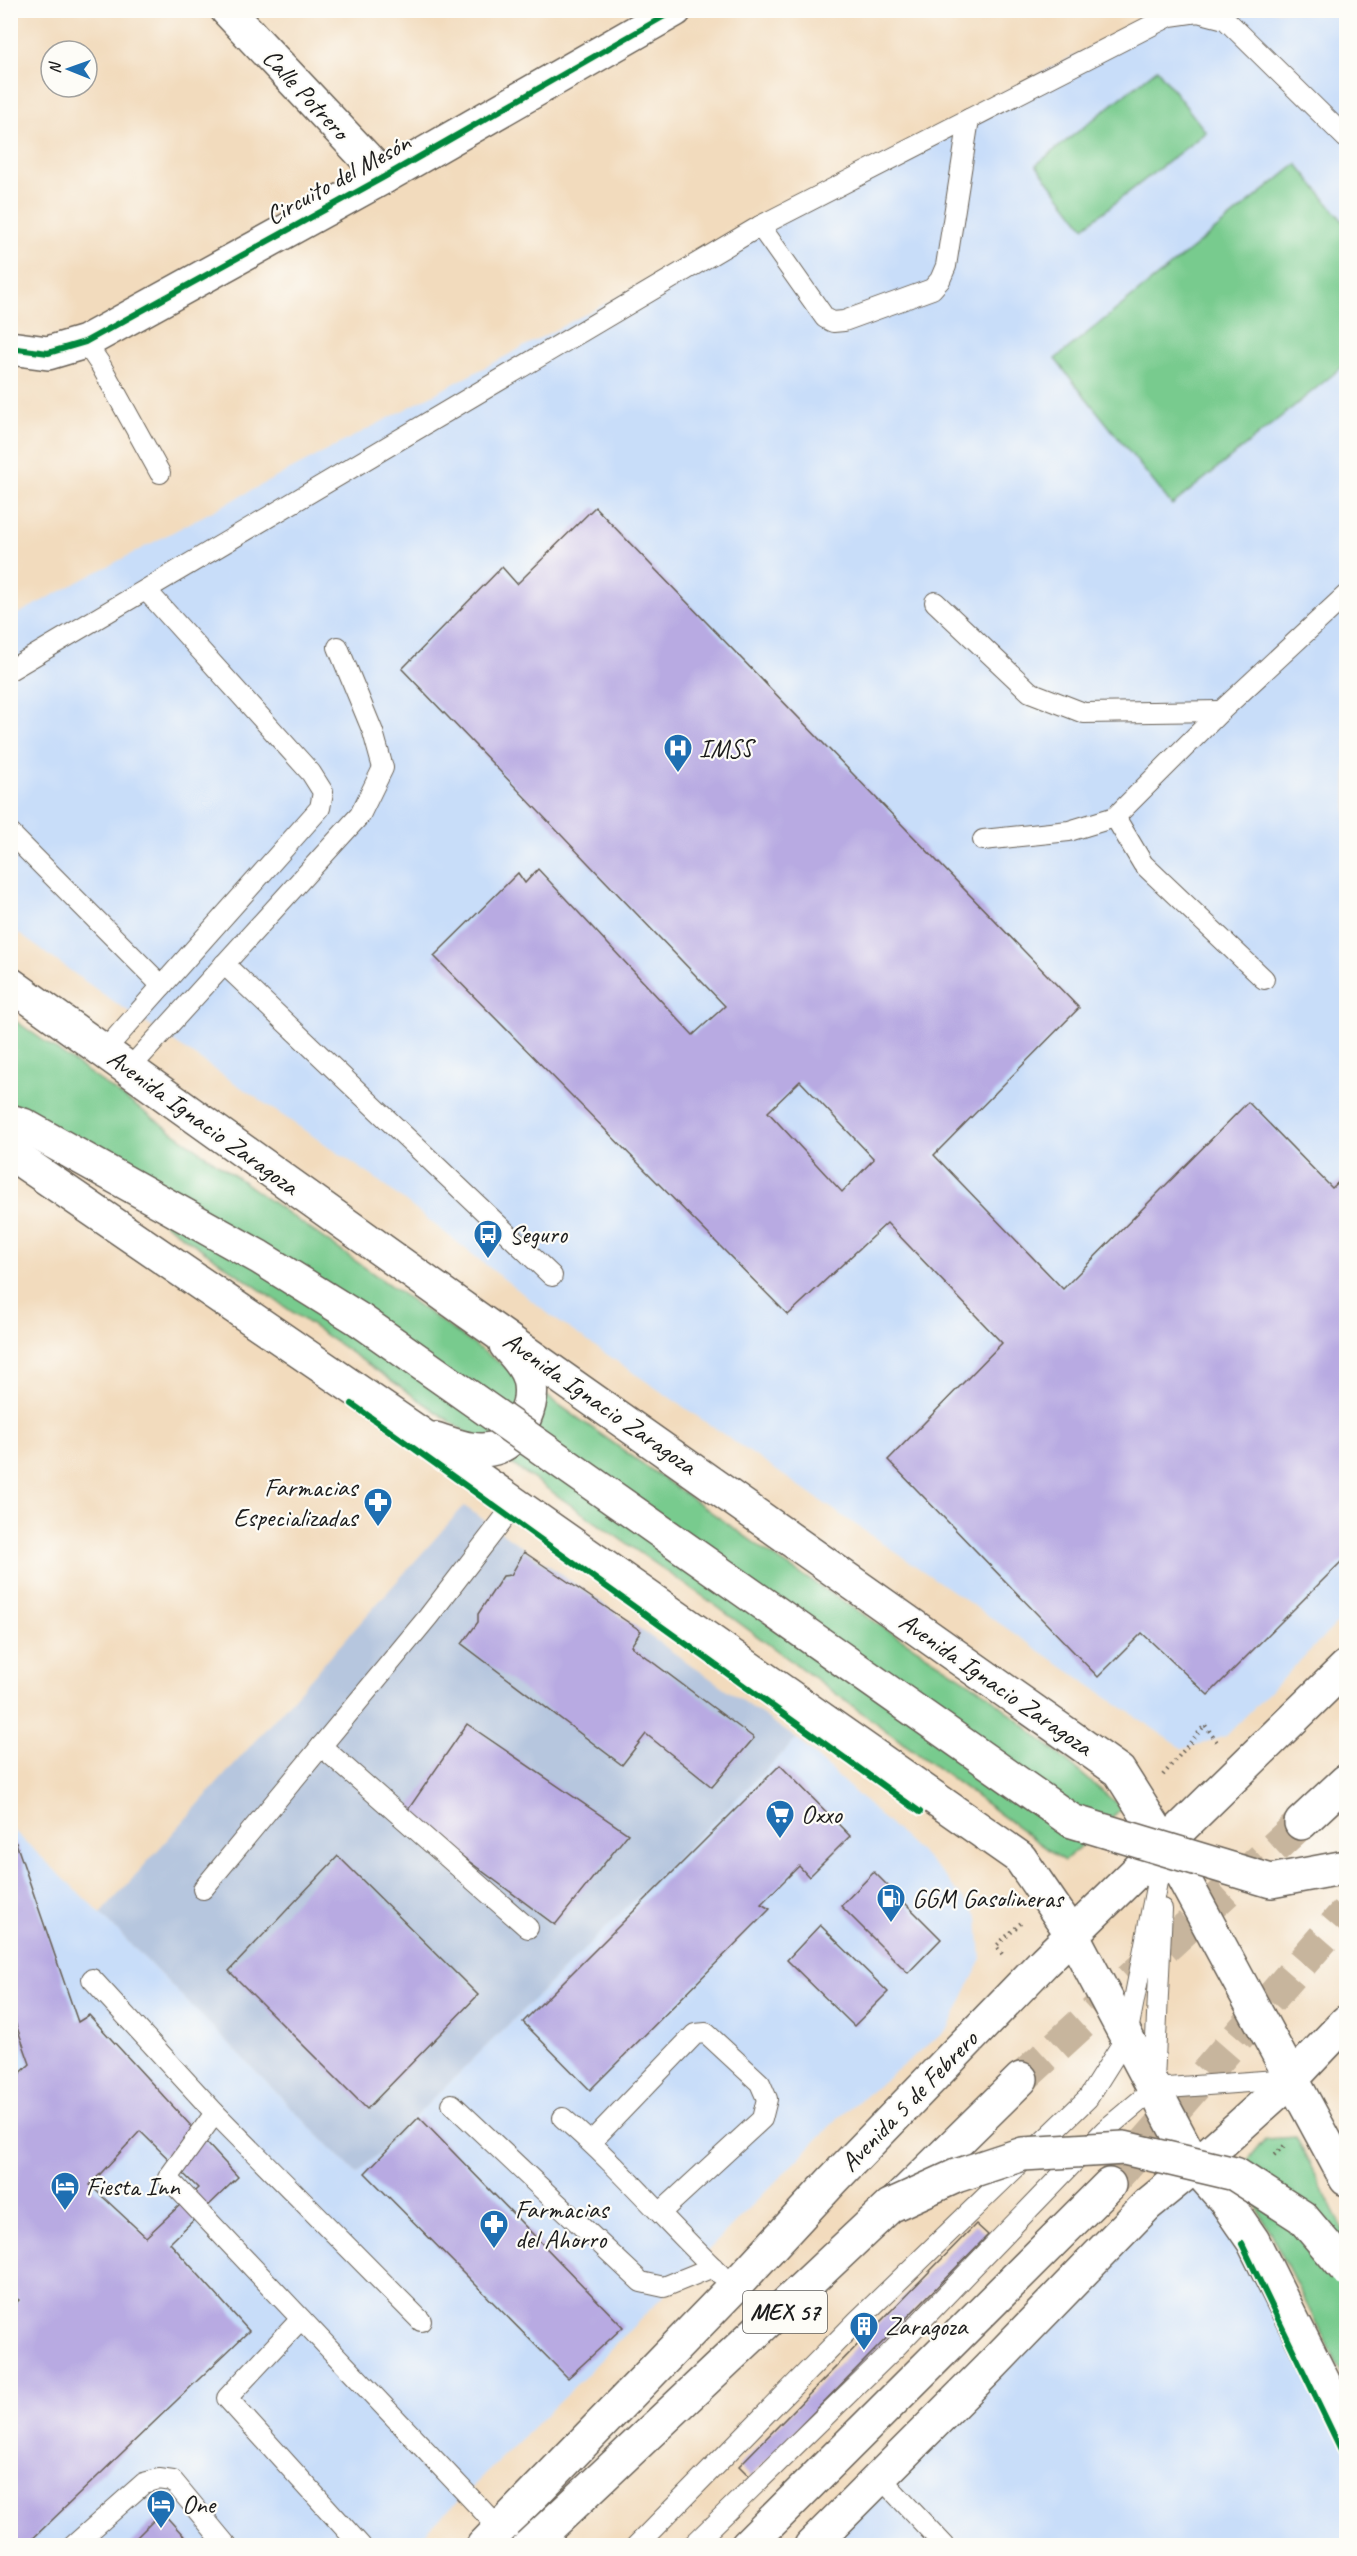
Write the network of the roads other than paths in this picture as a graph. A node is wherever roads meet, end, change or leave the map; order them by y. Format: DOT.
graph roads {
  1 [pos="227,10"];
  2 [pos="675,10"];
  3 [pos="969,119"];
  4 [pos="1347,138"];
  5 [pos="384,177"];
  6 [pos="760,226"];
  7 [pos="85,342"];
  8 [pos="10,348"];
  9 [pos="160,473"];
  10 [pos="146,590"];
  11 [pos="1347,594"];
  12 [pos="935,602"];
  13 [pos="338,647"];
  14 [pos="10,670"];
  15 [pos="1221,711"];
  16 [pos="1115,817"];
  17 [pos="10,833"];
  18 [pos="983,840"];
  19 [pos="224,964"];
  20 [pos="1264,980"];
  21 [pos="10,984"];
  22 [pos="162,986"];
  23 [pos="117,1060"];
  24 [pos="10,1120"];
  25 [pos="10,1153"];
  26 [pos="552,1276"];
  27 [pos="464,1309"];
  28 [pos="422,1435"];
  29 [pos="515,1504"];
  30 [pos="1347,1667"];
  31 [pos="321,1746"];
  32 [pos="1347,1780"];
  33 [pos="1300,1823"];
  34 [pos="1165,1844"];
  35 [pos="1347,1867"];
  36 [pos="203,1889"];
  37 [pos="528,1928"];
  38 [pos="1072,1934"];
  39 [pos="92,1979"];
  40 [pos="1347,2022"];
  41 [pos="1127,2036"];
  42 [pos="1021,2079"];
  43 [pos="1292,2079"];
  44 [pos="1154,2089"];
  45 [pos="452,2104"];
  46 [pos="214,2113"];
  47 [pos="563,2118"];
  48 [pos="591,2142"];
  49 [pos="1195,2166"];
  50 [pos="1347,2179"];
  51 [pos="1108,2185"];
  52 [pos="661,2212"];
  53 [pos="1347,2269"];
  54 [pos="723,2277"];
  55 [pos="301,2319"];
  56 [pos="422,2321"];
  57 [pos="1347,2427"];
  58 [pos="879,2476"];
  59 [pos="491,2537"];
  60 [pos="73,2546"];
  61 [pos="227,2546"];
  62 [pos="361,2546"];
  63 [pos="529,2546"];
  64 [pos="550,2546"];
  65 [pos="636,2546"];
  66 [pos="692,2546"];
  67 [pos="747,2546"];
  68 [pos="811,2546"];
  69 [pos="945,2546"];
  1 -- 5 [label="main road, Calle Potrero"];
  2 -- 5 [label="main road, Circuito del Mesón"];
  3 -- 4 [label="lane"];
  3 -- 6 [label="lane"];
  3 -- 6 [label="lane"];
  5 -- 7 [label="main road, Circuito del Mesón"];
  6 -- 10 [label="lane"];
  7 -- 8 [label="main road, Circuito del Mesón"];
  7 -- 9 [label="lane"];
  10 -- 14 [label="lane"];
  10 -- 22 [label="lane"];
  11 -- 15 [label="lane"];
  12 -- 15 [label="lane"];
  13 -- 19 [label="lane"];
  15 -- 16 [label="lane"];
  16 -- 18 [label="lane"];
  16 -- 20 [label="lane"];
  17 -- 22 [label="lane"];
  19 -- 23 [label="lane"];
  19 -- 26 [label="lane"];
  21 -- 23 [label="main road, Avenida Ignacio Zaragoza"];
  22 -- 23 [label="lane"];
  23 -- 27 [label="main road, Avenida Ignacio Zaragoza"];
  24 -- 35 [label="main road, bridge"];
  25 -- 28 [label="main road"];
  27 -- 28 [label="main road"];
  27 -- 34 [label="main road, Avenida Ignacio Zaragoza"];
  28 -- 29 [label="main road"];
  29 -- 31 [label="lane"];
  29 -- 38 [label="main road"];
  30 -- 34 [label="main road, Avenida 5 de Febrero"];
  31 -- 36 [label="lane"];
  31 -- 37 [label="lane"];
  32 -- 33 [label="main road"];
  34 -- 38 [label="main road, Avenida 5 de Febrero"];
  34 -- 41 [label="lane"];
  34 -- 43 [label="main road, Avenida Ignacio Zaragoza"];
  34 -- 44 [label="lane"];
  38 -- 41 [label="main road"];
  38 -- 54 [label="main road, Avenida 5 de Febrero"];
  39 -- 46 [label="lane"];
  40 -- 43 [label="main road"];
  41 -- 44 [label="main road"];
  41 -- 65 [label="lane"];
  42 -- 64 [label="main road, MEX 57"];
  43 -- 44 [label="lane"];
  43 -- 49 [label="main road"];
  43 -- 50 [label="main road, Avenida Ignacio Zaragoza"];
  44 -- 49 [label="main road"];
  44 -- 66 [label="lane"];
  45 -- 54 [label="lane"];
  46 -- 55 [label="lane"];
  46 -- 56 [label="lane"];
  47 -- 48 [label="lane"];
  48 -- 52 [label="lane"];
  48 -- 52 [label="lane"];
  49 -- 57 [label="main road"];
  49 -- 58 [label="main road"];
  51 -- 67 [label="main road"];
  52 -- 54 [label="lane"];
  53 -- 63 [label="main road, bridge"];
  54 -- 59 [label="main road, Avenida 5 de Febrero"];
  55 -- 59 [label="lane"];
  55 -- 62 [label="lane"];
  58 -- 68 [label="main road"];
  58 -- 69 [label="lane"];
  60 -- 61 [label="lane"];
}
